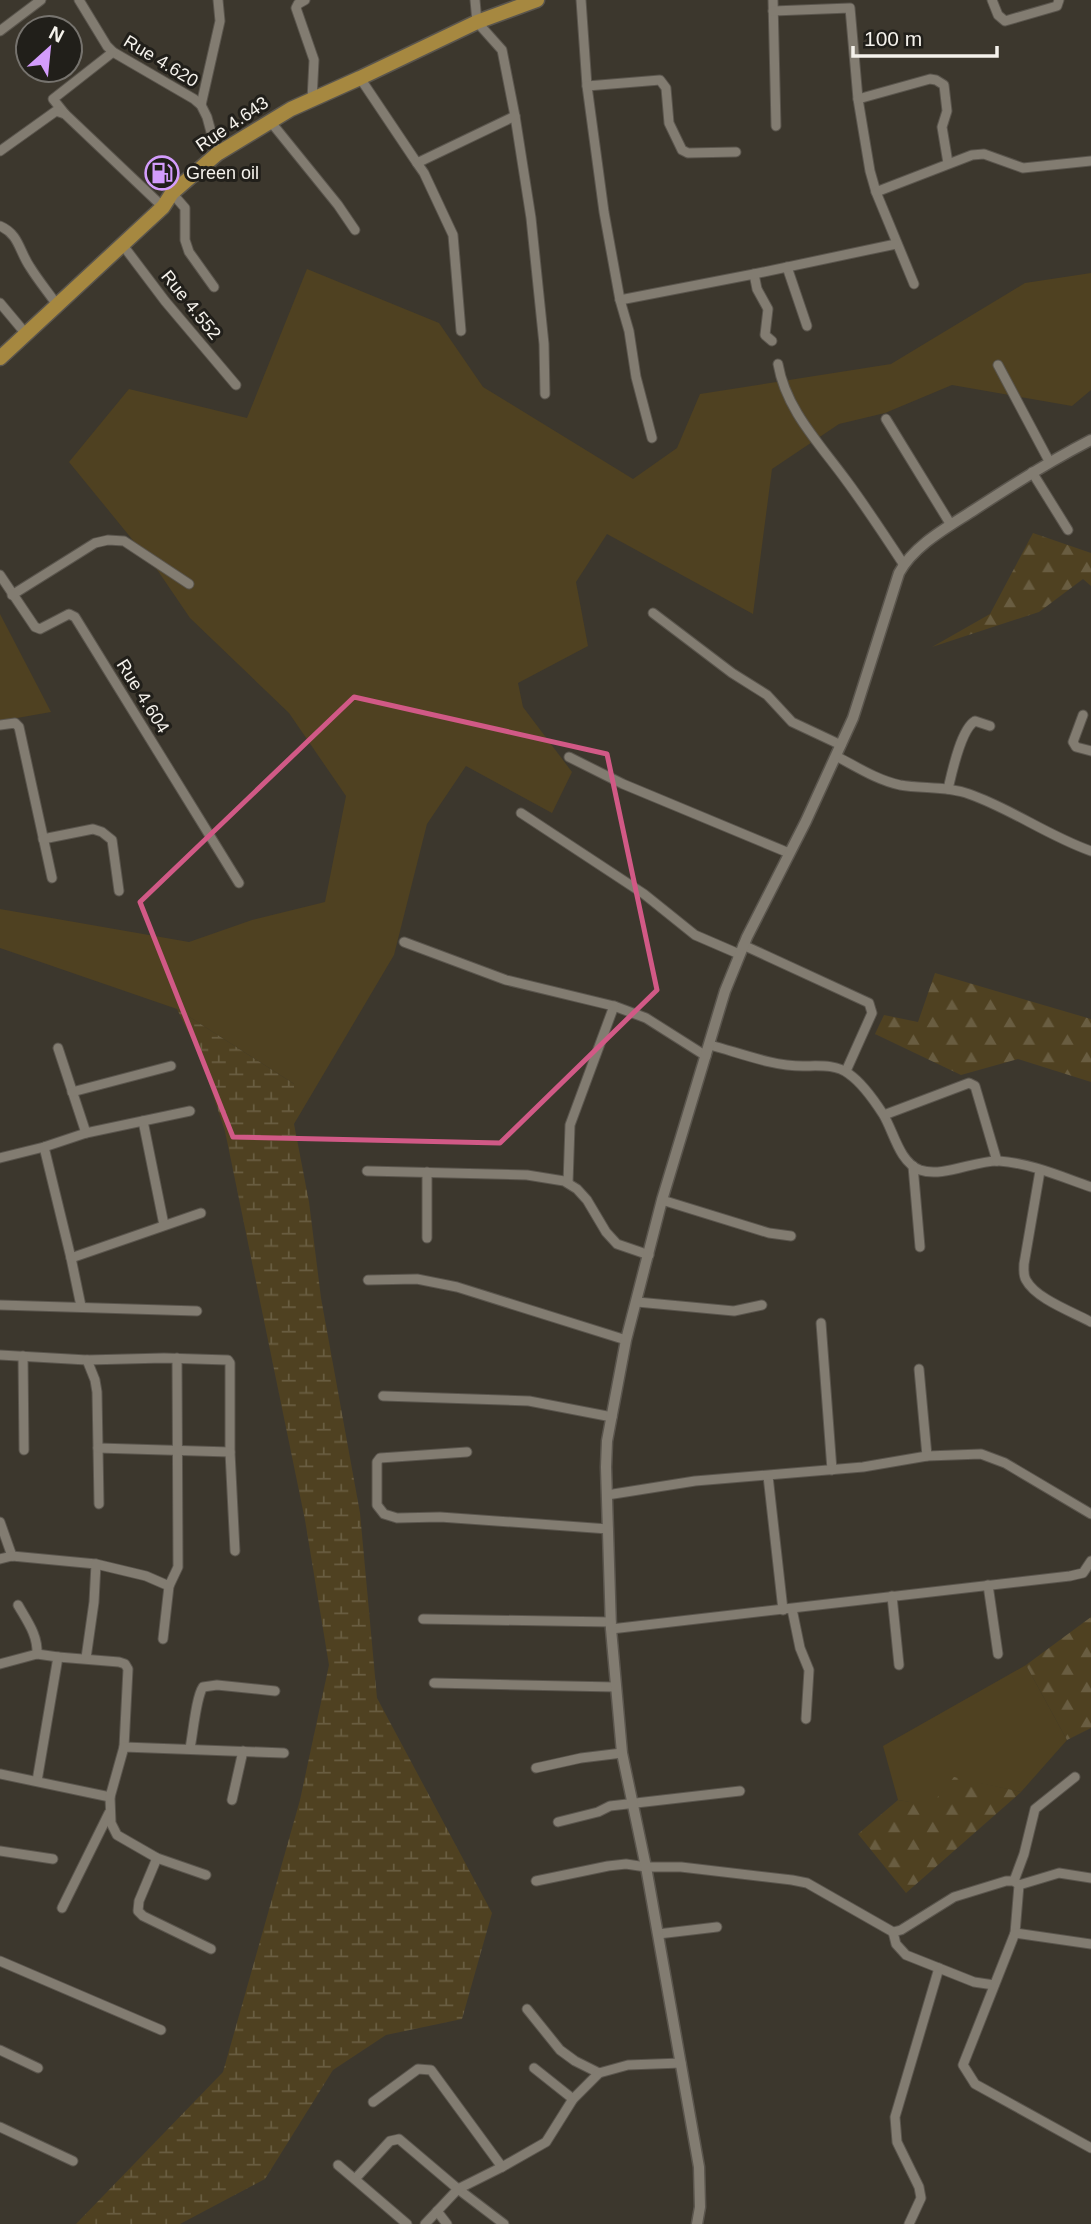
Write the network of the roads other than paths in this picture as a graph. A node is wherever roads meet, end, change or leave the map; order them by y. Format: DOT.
graph roads {
  1 [pos="41,0"];
  2 [pos="79,0"];
  3 [pos="218,0"];
  4 [pos="305,0"];
  5 [pos="475,0"];
  6 [pos="537,0"];
  7 [pos="581,0"];
  8 [pos="773,0"];
  9 [pos="859,0"];
  10 [pos="992,0"];
  11 [pos="1059,0"];
  12 [pos="850,8"];
  13 [pos="773,11"];
  14 [pos="477,22"];
  15 [pos="0,31"];
  16 [pos="113,52"];
  17 [pos="360,78"];
  18 [pos="587,86"];
  19 [pos="858,99"];
  20 [pos="312,100"];
  21 [pos="201,105"];
  22 [pos="65,114"];
  23 [pos="515,117"];
  24 [pos="270,121"];
  25 [pos="776,126"];
  26 [pos="0,151"];
  27 [pos="736,152"];
  28 [pos="217,154"];
  29 [pos="1091,161"];
  30 [pos="417,163"];
  31 [pos="948,163"];
  32 [pos="876,192"];
  33 [pos="172,193"];
  34 [pos="163,207"];
  35 [pos="0,226"];
  36 [pos="355,230"];
  37 [pos="122,244"];
  38 [pos="896,244"];
  39 [pos="787,267"];
  40 [pos="754,274"];
  41 [pos="915,284"];
  42 [pos="214,286"];
  43 [pos="620,300"];
  44 [pos="0,303"];
  45 [pos="57,305"];
  46 [pos="807,326"];
  47 [pos="461,331"];
  48 [pos="26,334"];
  49 [pos="772,341"];
  50 [pos="0,358"];
  51 [pos="778,364"];
  52 [pos="998,365"];
  53 [pos="236,385"];
  54 [pos="545,394"];
  55 [pos="886,419"];
  56 [pos="652,438"];
  57 [pos="1091,440"];
  58 [pos="1049,461"];
  59 [pos="1031,472"];
  60 [pos="951,526"];
  61 [pos="1068,530"];
  62 [pos="904,565"];
  63 [pos="0,575"];
  64 [pos="189,584"];
  65 [pos="12,595"];
  66 [pos="653,613"];
  67 [pos="1083,715"];
  68 [pos="0,725"];
  69 [pos="990,726"];
  70 [pos="841,744"];
  71 [pos="1091,751"];
  72 [pos="836,756"];
  73 [pos="569,757"];
  74 [pos="948,789"];
  75 [pos="522,813"];
  76 [pos="43,839"];
  77 [pos="1091,851"];
  78 [pos="789,853"];
  79 [pos="52,878"];
  80 [pos="239,884"];
  81 [pos="119,891"];
  82 [pos="404,942"];
  83 [pos="741,950"];
  84 [pos="614,1006"];
  85 [pos="58,1048"];
  86 [pos="708,1050"];
  87 [pos="171,1066"];
  88 [pos="846,1072"];
  89 [pos="72,1093"];
  90 [pos="190,1111"];
  91 [pos="884,1115"];
  92 [pos="143,1121"];
  93 [pos="86,1133"];
  94 [pos="44,1147"];
  95 [pos="0,1158"];
  96 [pos="997,1161"];
  97 [pos="913,1167"];
  98 [pos="367,1171"];
  99 [pos="1040,1171"];
  100 [pos="427,1172"];
  101 [pos="568,1183"];
  102 [pos="1091,1187"];
  103 [pos="662,1200"];
  104 [pos="201,1213"];
  105 [pos="164,1225"];
  106 [pos="790,1236"];
  107 [pos="426,1238"];
  108 [pos="920,1247"];
  109 [pos="649,1255"];
  110 [pos="71,1258"];
  111 [pos="368,1280"];
  112 [pos="637,1302"];
  113 [pos="0,1305"];
  114 [pos="762,1305"];
  115 [pos="81,1306"];
  116 [pos="197,1311"];
  117 [pos="1091,1322"];
  118 [pos="821,1323"];
  119 [pos="626,1340"];
  120 [pos="0,1355"];
  121 [pos="23,1356"];
  122 [pos="177,1358"];
  123 [pos="87,1360"];
  124 [pos="919,1369"];
  125 [pos="383,1396"];
  126 [pos="611,1417"];
  127 [pos="98,1448"];
  128 [pos="178,1449"];
  129 [pos="24,1450"];
  130 [pos="230,1452"];
  131 [pos="467,1452"];
  132 [pos="927,1456"];
  133 [pos="832,1470"];
  134 [pos="768,1476"];
  135 [pos="607,1495"];
  136 [pos="99,1504"];
  137 [pos="1091,1514"];
  138 [pos="0,1522"];
  139 [pos="608,1529"];
  140 [pos="235,1551"];
  141 [pos="12,1556"];
  142 [pos="0,1559"];
  143 [pos="1091,1561"];
  144 [pos="96,1564"];
  145 [pos="988,1585"];
  146 [pos="169,1586"];
  147 [pos="891,1595"];
  148 [pos="18,1605"];
  149 [pos="788,1609"];
  150 [pos="423,1619"];
  151 [pos="611,1626"];
  152 [pos="163,1639"];
  153 [pos="37,1654"];
  154 [pos="998,1654"];
  155 [pos="58,1657"];
  156 [pos="86,1658"];
  157 [pos="0,1664"];
  158 [pos="899,1665"];
  159 [pos="434,1683"];
  160 [pos="615,1687"];
  161 [pos="275,1691"];
  162 [pos="806,1719"];
  163 [pos="124,1747"];
  164 [pos="190,1748"];
  165 [pos="243,1751"];
  166 [pos="284,1753"];
  167 [pos="622,1753"];
  168 [pos="536,1768"];
  169 [pos="0,1774"];
  170 [pos="1074,1777"];
  171 [pos="37,1781"];
  172 [pos="740,1791"];
  173 [pos="110,1797"];
  174 [pos="232,1800"];
  175 [pos="634,1805"];
  176 [pos="110,1812"];
  177 [pos="558,1822"];
  178 [pos="0,1851"];
  179 [pos="157,1858"];
  180 [pos="53,1859"];
  181 [pos="646,1867"];
  182 [pos="206,1875"];
  183 [pos="1091,1878"];
  184 [pos="536,1881"];
  185 [pos="1017,1883"];
  186 [pos="62,1908"];
  187 [pos="717,1927"];
  188 [pos="893,1932"];
  189 [pos="1015,1933"];
  190 [pos="658,1934"];
  191 [pos="1091,1944"];
  192 [pos="211,1948"];
  193 [pos="0,1961"];
  194 [pos="939,1968"];
  195 [pos="994,1985"];
  196 [pos="527,2009"];
  197 [pos="161,2030"];
  198 [pos="0,2050"];
  199 [pos="681,2063"];
  200 [pos="38,2068"];
  201 [pos="534,2068"];
  202 [pos="599,2073"];
  203 [pos="573,2099"];
  204 [pos="373,2102"];
  205 [pos="0,2127"];
  206 [pos="1091,2148"];
  207 [pos="73,2161"];
  208 [pos="338,2165"];
  209 [pos="502,2168"];
  210 [pos="355,2179"];
  211 [pos="458,2189"];
  212 [pos="438,2211"];
  213 [pos="407,2224"];
  214 [pos="425,2224"];
  215 [pos="447,2224"];
  216 [pos="504,2224"];
  217 [pos="697,2224"];
  218 [pos="909,2224"];
  1 -- 15 [label="street"];
  2 -- 16 [label="street, Rue 4.620"];
  3 -- 21 [label="street"];
  4 -- 20 [label="street"];
  5 -- 14 [label="street"];
  6 -- 14 [label="highway, Rue 4.643"];
  7 -- 18 [label="street"];
  8 -- 13 [label="street"];
  9 -- 12 [label="street"];
  10 -- 11 [label="street"];
  12 -- 13 [label="street"];
  12 -- 19 [label="street"];
  13 -- 25 [label="street"];
  14 -- 17 [label="highway, Rue 4.643"];
  14 -- 23 [label="street"];
  16 -- 21 [label="street, Rue 4.620"];
  16 -- 22 [label="street"];
  17 -- 20 [label="highway, Rue 4.643"];
  17 -- 30 [label="street"];
  18 -- 27 [label="street"];
  18 -- 43 [label="street"];
  19 -- 31 [label="street"];
  19 -- 32 [label="street"];
  20 -- 24 [label="highway, Rue 4.643"];
  21 -- 28 [label="street, Rue 4.620"];
  22 -- 26 [label="street"];
  22 -- 34 [label="street"];
  23 -- 30 [label="street"];
  23 -- 54 [label="street"];
  24 -- 28 [label="highway, Rue 4.643"];
  24 -- 36 [label="street"];
  28 -- 33 [label="highway, Rue 4.643"];
  29 -- 31 [label="street"];
  30 -- 47 [label="street"];
  31 -- 32 [label="street"];
  32 -- 38 [label="street"];
  33 -- 34 [label="highway, Rue 4.643"];
  33 -- 42 [label="street"];
  34 -- 37 [label="highway, Rue 4.643"];
  35 -- 45 [label="street"];
  37 -- 45 [label="highway, Rue 4.643"];
  37 -- 53 [label="street, Rue 4.552"];
  38 -- 39 [label="street"];
  38 -- 41 [label="street"];
  39 -- 40 [label="street"];
  39 -- 46 [label="street"];
  40 -- 43 [label="street"];
  40 -- 49 [label="street"];
  43 -- 56 [label="street"];
  44 -- 48 [label="street"];
  45 -- 48 [label="highway, Rue 4.643"];
  48 -- 50 [label="highway, Rue 4.643"];
  51 -- 62 [label="street"];
  52 -- 58 [label="street"];
  55 -- 60 [label="street"];
  57 -- 58 [label="street"];
  58 -- 59 [label="street"];
  59 -- 60 [label="street"];
  59 -- 61 [label="street"];
  60 -- 62 [label="street"];
  62 -- 70 [label="street"];
  63 -- 65 [label="street, Rue 4.604"];
  64 -- 65 [label="street"];
  65 -- 80 [label="street, Rue 4.604"];
  66 -- 70 [label="street"];
  67 -- 71 [label="street"];
  68 -- 76 [label="street"];
  69 -- 74 [label="street"];
  70 -- 72 [label="street"];
  72 -- 74 [label="street"];
  72 -- 78 [label="street"];
  73 -- 78 [label="street"];
  74 -- 77 [label="street"];
  75 -- 83 [label="street"];
  76 -- 79 [label="street"];
  76 -- 81 [label="street"];
  78 -- 83 [label="street"];
  82 -- 84 [label="street"];
  83 -- 86 [label="street"];
  83 -- 88 [label="street"];
  84 -- 86 [label="street"];
  84 -- 101 [label="street"];
  85 -- 89 [label="street"];
  86 -- 88 [label="street"];
  86 -- 103 [label="street"];
  87 -- 89 [label="street"];
  88 -- 91 [label="street"];
  89 -- 93 [label="street"];
  90 -- 92 [label="street"];
  91 -- 96 [label="street"];
  91 -- 97 [label="street"];
  92 -- 93 [label="street"];
  92 -- 105 [label="street"];
  93 -- 94 [label="street"];
  94 -- 95 [label="street"];
  94 -- 110 [label="street"];
  96 -- 97 [label="street"];
  96 -- 99 [label="street"];
  97 -- 108 [label="street"];
  98 -- 100 [label="street"];
  99 -- 102 [label="street"];
  99 -- 117 [label="street"];
  100 -- 101 [label="street"];
  100 -- 107 [label="street"];
  101 -- 109 [label="street"];
  103 -- 106 [label="street"];
  103 -- 109 [label="street"];
  104 -- 105 [label="street"];
  105 -- 110 [label="street"];
  109 -- 112 [label="street"];
  110 -- 115 [label="street"];
  111 -- 119 [label="street"];
  112 -- 114 [label="street"];
  112 -- 119 [label="street"];
  113 -- 115 [label="street"];
  115 -- 116 [label="street"];
  118 -- 133 [label="street"];
  119 -- 126 [label="street"];
  120 -- 121 [label="street"];
  121 -- 123 [label="street"];
  121 -- 129 [label="street"];
  122 -- 123 [label="street"];
  122 -- 128 [label="street"];
  122 -- 130 [label="street"];
  123 -- 127 [label="street"];
  124 -- 132 [label="street"];
  125 -- 126 [label="street"];
  126 -- 135 [label="street"];
  127 -- 128 [label="street"];
  127 -- 136 [label="street"];
  128 -- 130 [label="street"];
  128 -- 146 [label="street"];
  130 -- 140 [label="street"];
  131 -- 139 [label="street"];
  132 -- 133 [label="street"];
  132 -- 137 [label="street"];
  133 -- 134 [label="street"];
  134 -- 135 [label="street"];
  134 -- 149 [label="street"];
  135 -- 139 [label="street"];
  138 -- 141 [label="street"];
  139 -- 151 [label="street"];
  141 -- 142 [label="street"];
  141 -- 144 [label="street"];
  143 -- 145 [label="street"];
  144 -- 146 [label="street"];
  144 -- 156 [label="street"];
  145 -- 147 [label="street"];
  145 -- 154 [label="street"];
  146 -- 152 [label="street"];
  147 -- 149 [label="street"];
  147 -- 158 [label="street"];
  148 -- 153 [label="street"];
  149 -- 151 [label="street"];
  149 -- 162 [label="street"];
  150 -- 151 [label="street"];
  151 -- 160 [label="street"];
  153 -- 155 [label="street"];
  153 -- 157 [label="street"];
  155 -- 156 [label="street"];
  155 -- 171 [label="street"];
  156 -- 163 [label="street"];
  159 -- 160 [label="street"];
  160 -- 167 [label="street"];
  161 -- 164 [label="street"];
  163 -- 164 [label="street"];
  163 -- 173 [label="street"];
  164 -- 165 [label="street"];
  165 -- 166 [label="street"];
  165 -- 174 [label="street"];
  167 -- 168 [label="street"];
  167 -- 175 [label="street"];
  169 -- 171 [label="street"];
  170 -- 185 [label="street"];
  171 -- 173 [label="street"];
  172 -- 175 [label="street"];
  173 -- 176 [label="street"];
  175 -- 177 [label="street"];
  175 -- 181 [label="street"];
  176 -- 179 [label="street"];
  176 -- 186 [label="street"];
  178 -- 180 [label="street"];
  179 -- 182 [label="street"];
  179 -- 192 [label="street"];
  181 -- 184 [label="street"];
  181 -- 188 [label="street"];
  181 -- 190 [label="street"];
  183 -- 185 [label="street"];
  185 -- 188 [label="street"];
  185 -- 189 [label="street"];
  187 -- 190 [label="street"];
  188 -- 194 [label="street"];
  189 -- 191 [label="street"];
  189 -- 195 [label="street"];
  190 -- 199 [label="street"];
  193 -- 197 [label="street"];
  194 -- 195 [label="street"];
  194 -- 218 [label="street"];
  195 -- 206 [label="street"];
  196 -- 202 [label="street"];
  198 -- 200 [label="street"];
  199 -- 202 [label="street"];
  199 -- 217 [label="street"];
  201 -- 203 [label="street"];
  202 -- 203 [label="street"];
  203 -- 209 [label="street"];
  204 -- 209 [label="street"];
  205 -- 207 [label="street"];
  208 -- 210 [label="street"];
  209 -- 211 [label="street"];
  210 -- 211 [label="street"];
  210 -- 213 [label="street"];
  211 -- 212 [label="street"];
  211 -- 216 [label="street"];
  212 -- 214 [label="street"];
  212 -- 215 [label="street"];
}
